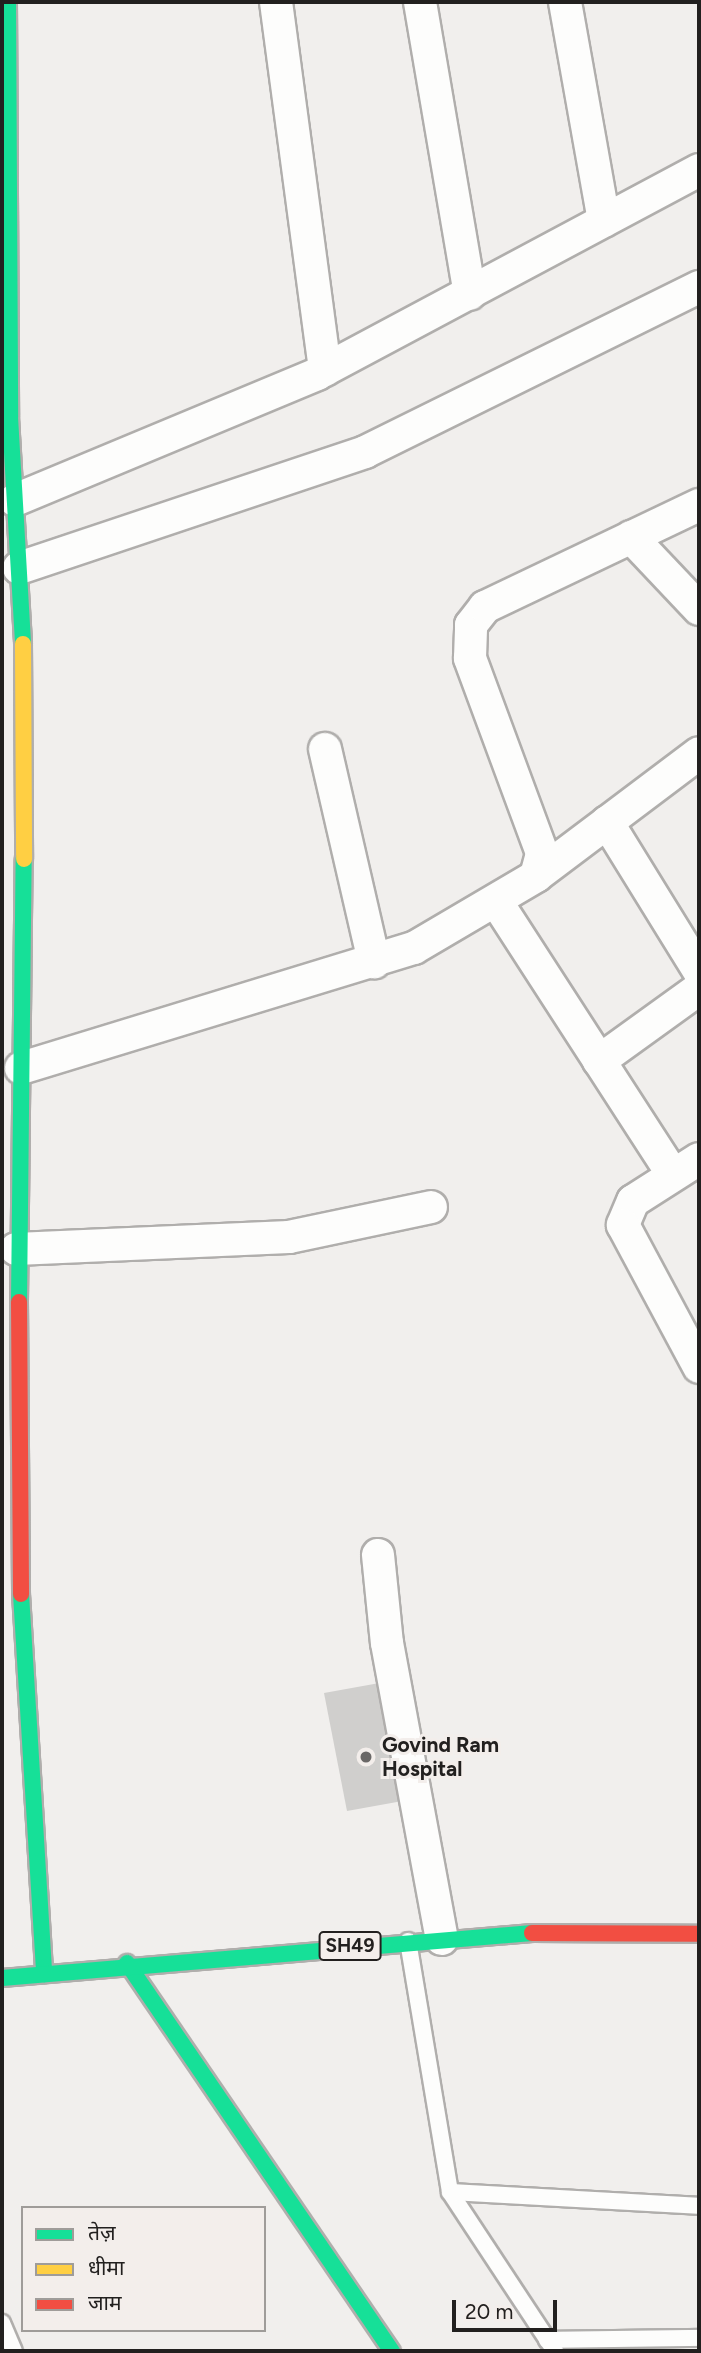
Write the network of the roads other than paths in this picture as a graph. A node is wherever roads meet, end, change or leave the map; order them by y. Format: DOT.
graph roads {
  1 [pos="8,2"];
  2 [pos="276,2"];
  3 [pos="420,2"];
  4 [pos="565,2"];
  5 [pos="699,170"];
  6 [pos="604,221"];
  7 [pos="699,287"];
  8 [pos="470,294"];
  9 [pos="325,370"];
  10 [pos="15,500"];
  11 [pos="699,505"];
  12 [pos="631,537"];
  13 [pos="19,568"];
  14 [pos="699,609"];
  15 [pos="326,749"];
  16 [pos="699,753"];
  17 [pos="607,822"];
  18 [pos="536,877"];
  19 [pos="496,901"];
  20 [pos="374,962"];
  21 [pos="699,971"];
  22 [pos="699,989"];
  23 [pos="599,1061"];
  24 [pos="22,1068"];
  25 [pos="686,1167"];
  26 [pos="431,1207"];
  27 [pos="16,1249"];
  28 [pos="695,1348"];
  29 [pos="378,1555"];
  30 [pos="699,1934"];
  31 [pos="442,1939"];
  32 [pos="408,1941"];
  33 [pos="127,1963"];
  34 [pos="44,1974"];
  35 [pos="2,1978"];
  36 [pos="450,2192"];
  37 [pos="699,2206"];
  38 [pos="2,2323"];
  39 [pos="699,2337"];
  40 [pos="551,2346"];
  41 [pos="13,2351"];
  42 [pos="392,2351"];
  1 -- 10 [label="street"];
  2 -- 9 [label="street"];
  3 -- 8 [label="street"];
  4 -- 6 [label="street"];
  5 -- 6 [label="street"];
  6 -- 8 [label="street"];
  7 -- 13 [label="street"];
  8 -- 9 [label="street"];
  9 -- 10 [label="street"];
  10 -- 13 [label="street"];
  11 -- 12 [label="street"];
  12 -- 14 [label="street"];
  12 -- 18 [label="street"];
  13 -- 24 [label="street"];
  15 -- 20 [label="street"];
  16 -- 17 [label="street"];
  17 -- 18 [label="street"];
  17 -- 21 [label="street"];
  18 -- 19 [label="street"];
  19 -- 20 [label="street"];
  19 -- 23 [label="street"];
  20 -- 24 [label="street"];
  22 -- 23 [label="street"];
  23 -- 25 [label="street"];
  24 -- 27 [label="street"];
  25 -- 28 [label="street"];
  26 -- 27 [label="street"];
  27 -- 34 [label="street"];
  29 -- 31 [label="street"];
  30 -- 31 [label="street, SH49"];
  31 -- 32 [label="street, SH49"];
  32 -- 33 [label="street, SH49"];
  32 -- 36 [label="lane"];
  33 -- 34 [label="street, SH49"];
  33 -- 42 [label="street"];
  34 -- 35 [label="street, SH49"];
  36 -- 37 [label="lane"];
  36 -- 40 [label="lane"];
  38 -- 41 [label="lane"];
  39 -- 40 [label="lane"];
}
